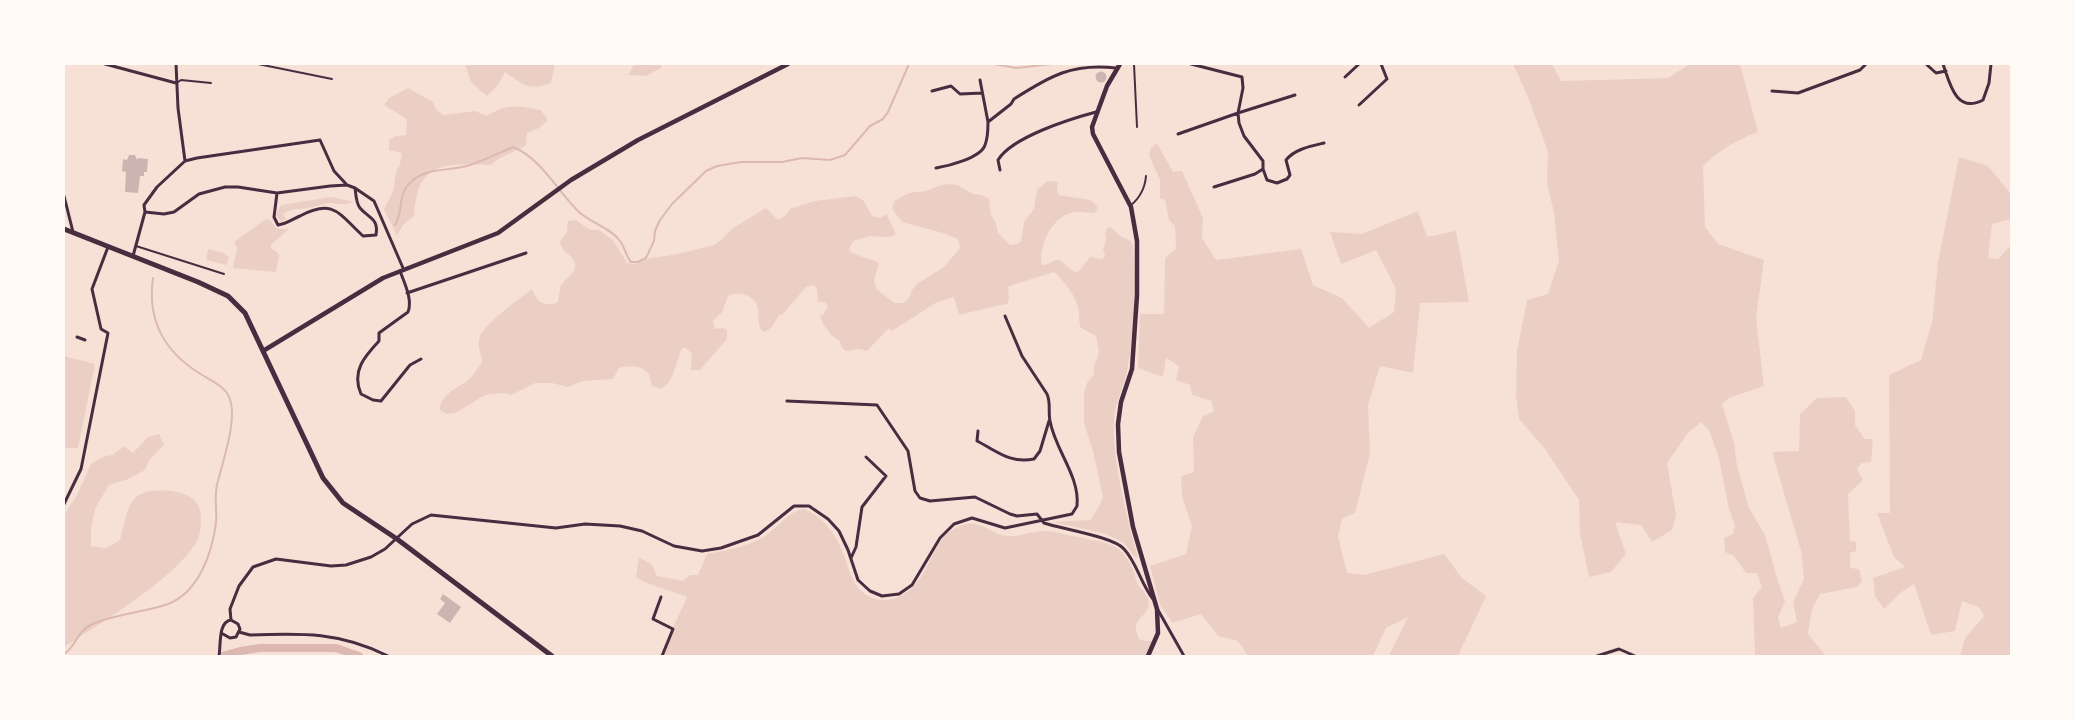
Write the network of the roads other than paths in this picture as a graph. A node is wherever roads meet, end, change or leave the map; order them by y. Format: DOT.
graph roads {
  1 [pos="105,64"];
  2 [pos="176,64"];
  3 [pos="258,64"];
  4 [pos="788,64"];
  5 [pos="1120,64"];
  6 [pos="1134,64"];
  7 [pos="1191,64"];
  8 [pos="1359,64"];
  9 [pos="1381,64"];
  10 [pos="1866,64"];
  11 [pos="1926,64"];
  12 [pos="1943,64"];
  13 [pos="1991,64"];
  14 [pos="1116,68"];
  15 [pos="1946,71"];
  16 [pos="1345,77"];
  17 [pos="332,78"];
  18 [pos="980,80"];
  19 [pos="176,83"];
  20 [pos="211,83"];
  21 [pos="932,91"];
  22 [pos="1772,91"];
  23 [pos="982,93"];
  24 [pos="1295,95"];
  25 [pos="1359,106"];
  26 [pos="1096,112"];
  27 [pos="1238,113"];
  28 [pos="988,122"];
  29 [pos="1137,127"];
  30 [pos="1178,134"];
  31 [pos="1324,143"];
  32 [pos="185,161"];
  33 [pos="936,168"];
  34 [pos="1000,170"];
  35 [pos="1263,170"];
  36 [pos="1146,176"];
  37 [pos="347,186"];
  38 [pos="1214,187"];
  39 [pos="355,188"];
  40 [pos="277,193"];
  41 [pos="64,196"];
  42 [pos="1130,206"];
  43 [pos="145,212"];
  44 [pos="64,229"];
  45 [pos="73,233"];
  46 [pos="136,246"];
  47 [pos="108,247"];
  48 [pos="526,253"];
  49 [pos="133,257"];
  50 [pos="402,269"];
  51 [pos="224,274"];
  52 [pos="407,293"];
  53 [pos="1005,316"];
  54 [pos="78,337"];
  55 [pos="85,340"];
  56 [pos="263,351"];
  57 [pos="421,359"];
  58 [pos="787,401"];
  59 [pos="1050,420"];
  60 [pos="978,431"];
  61 [pos="866,457"];
  62 [pos="64,504"];
  63 [pos="1041,520"];
  64 [pos="397,539"];
  65 [pos="850,559"];
  66 [pos="661,597"];
  67 [pos="1155,602"];
  68 [pos="1157,609"];
  69 [pos="231,620"];
  70 [pos="239,632"];
  71 [pos="222,634"];
  72 [pos="219,656"];
  73 [pos="388,656"];
  74 [pos="552,656"];
  75 [pos="662,656"];
  76 [pos="1148,656"];
  77 [pos="1184,656"];
  78 [pos="1597,656"];
  79 [pos="1635,656"];
  1 -- 19 [label="street"];
  2 -- 19 [label="street"];
  3 -- 17 [label="lane"];
  4 -- 50 [label="street"];
  5 -- 14 [label="street"];
  6 -- 29 [label="lane"];
  7 -- 27 [label="street"];
  8 -- 16 [label="street"];
  9 -- 25 [label="street"];
  10 -- 22 [label="street"];
  11 -- 15 [label="street"];
  12 -- 15 [label="street"];
  13 -- 15 [label="street"];
  14 -- 26 [label="street"];
  14 -- 28 [label="street"];
  18 -- 23 [label="street"];
  19 -- 20 [label="lane"];
  19 -- 32 [label="street"];
  21 -- 23 [label="street"];
  23 -- 28 [label="street"];
  24 -- 27 [label="street"];
  26 -- 34 [label="street"];
  26 -- 42 [label="street"];
  27 -- 30 [label="street"];
  27 -- 35 [label="street"];
  28 -- 33 [label="street"];
  31 -- 35 [label="street"];
  32 -- 37 [label="street"];
  32 -- 43 [label="street"];
  35 -- 38 [label="street"];
  36 -- 42 [label="lane"];
  37 -- 39 [label="street"];
  37 -- 40 [label="street"];
  39 -- 40 [label="street"];
  39 -- 50 [label="street"];
  40 -- 43 [label="street"];
  41 -- 45 [label="street"];
  42 -- 67 [label="street"];
  43 -- 46 [label="street"];
  44 -- 45 [label="main road"];
  45 -- 47 [label="main road"];
  46 -- 49 [label="street"];
  46 -- 51 [label="lane"];
  47 -- 49 [label="main road"];
  47 -- 62 [label="street"];
  48 -- 52 [label="street"];
  49 -- 56 [label="main road"];
  50 -- 52 [label="street"];
  50 -- 56 [label="street"];
  52 -- 57 [label="street"];
  53 -- 59 [label="street"];
  54 -- 55 [label="street"];
  56 -- 64 [label="main road"];
  58 -- 63 [label="street"];
  59 -- 60 [label="street"];
  59 -- 63 [label="street"];
  61 -- 65 [label="street"];
  63 -- 65 [label="street"];
  63 -- 67 [label="street"];
  64 -- 65 [label="street"];
  64 -- 69 [label="street"];
  64 -- 74 [label="main road"];
  66 -- 75 [label="street"];
  67 -- 68 [label="street"];
  68 -- 76 [label="street"];
  68 -- 77 [label="street"];
  69 -- 70 [label="street"];
  69 -- 71 [label="street"];
  70 -- 71 [label="street"];
  70 -- 73 [label="street"];
  71 -- 72 [label="street"];
  78 -- 79 [label="street"];
}
